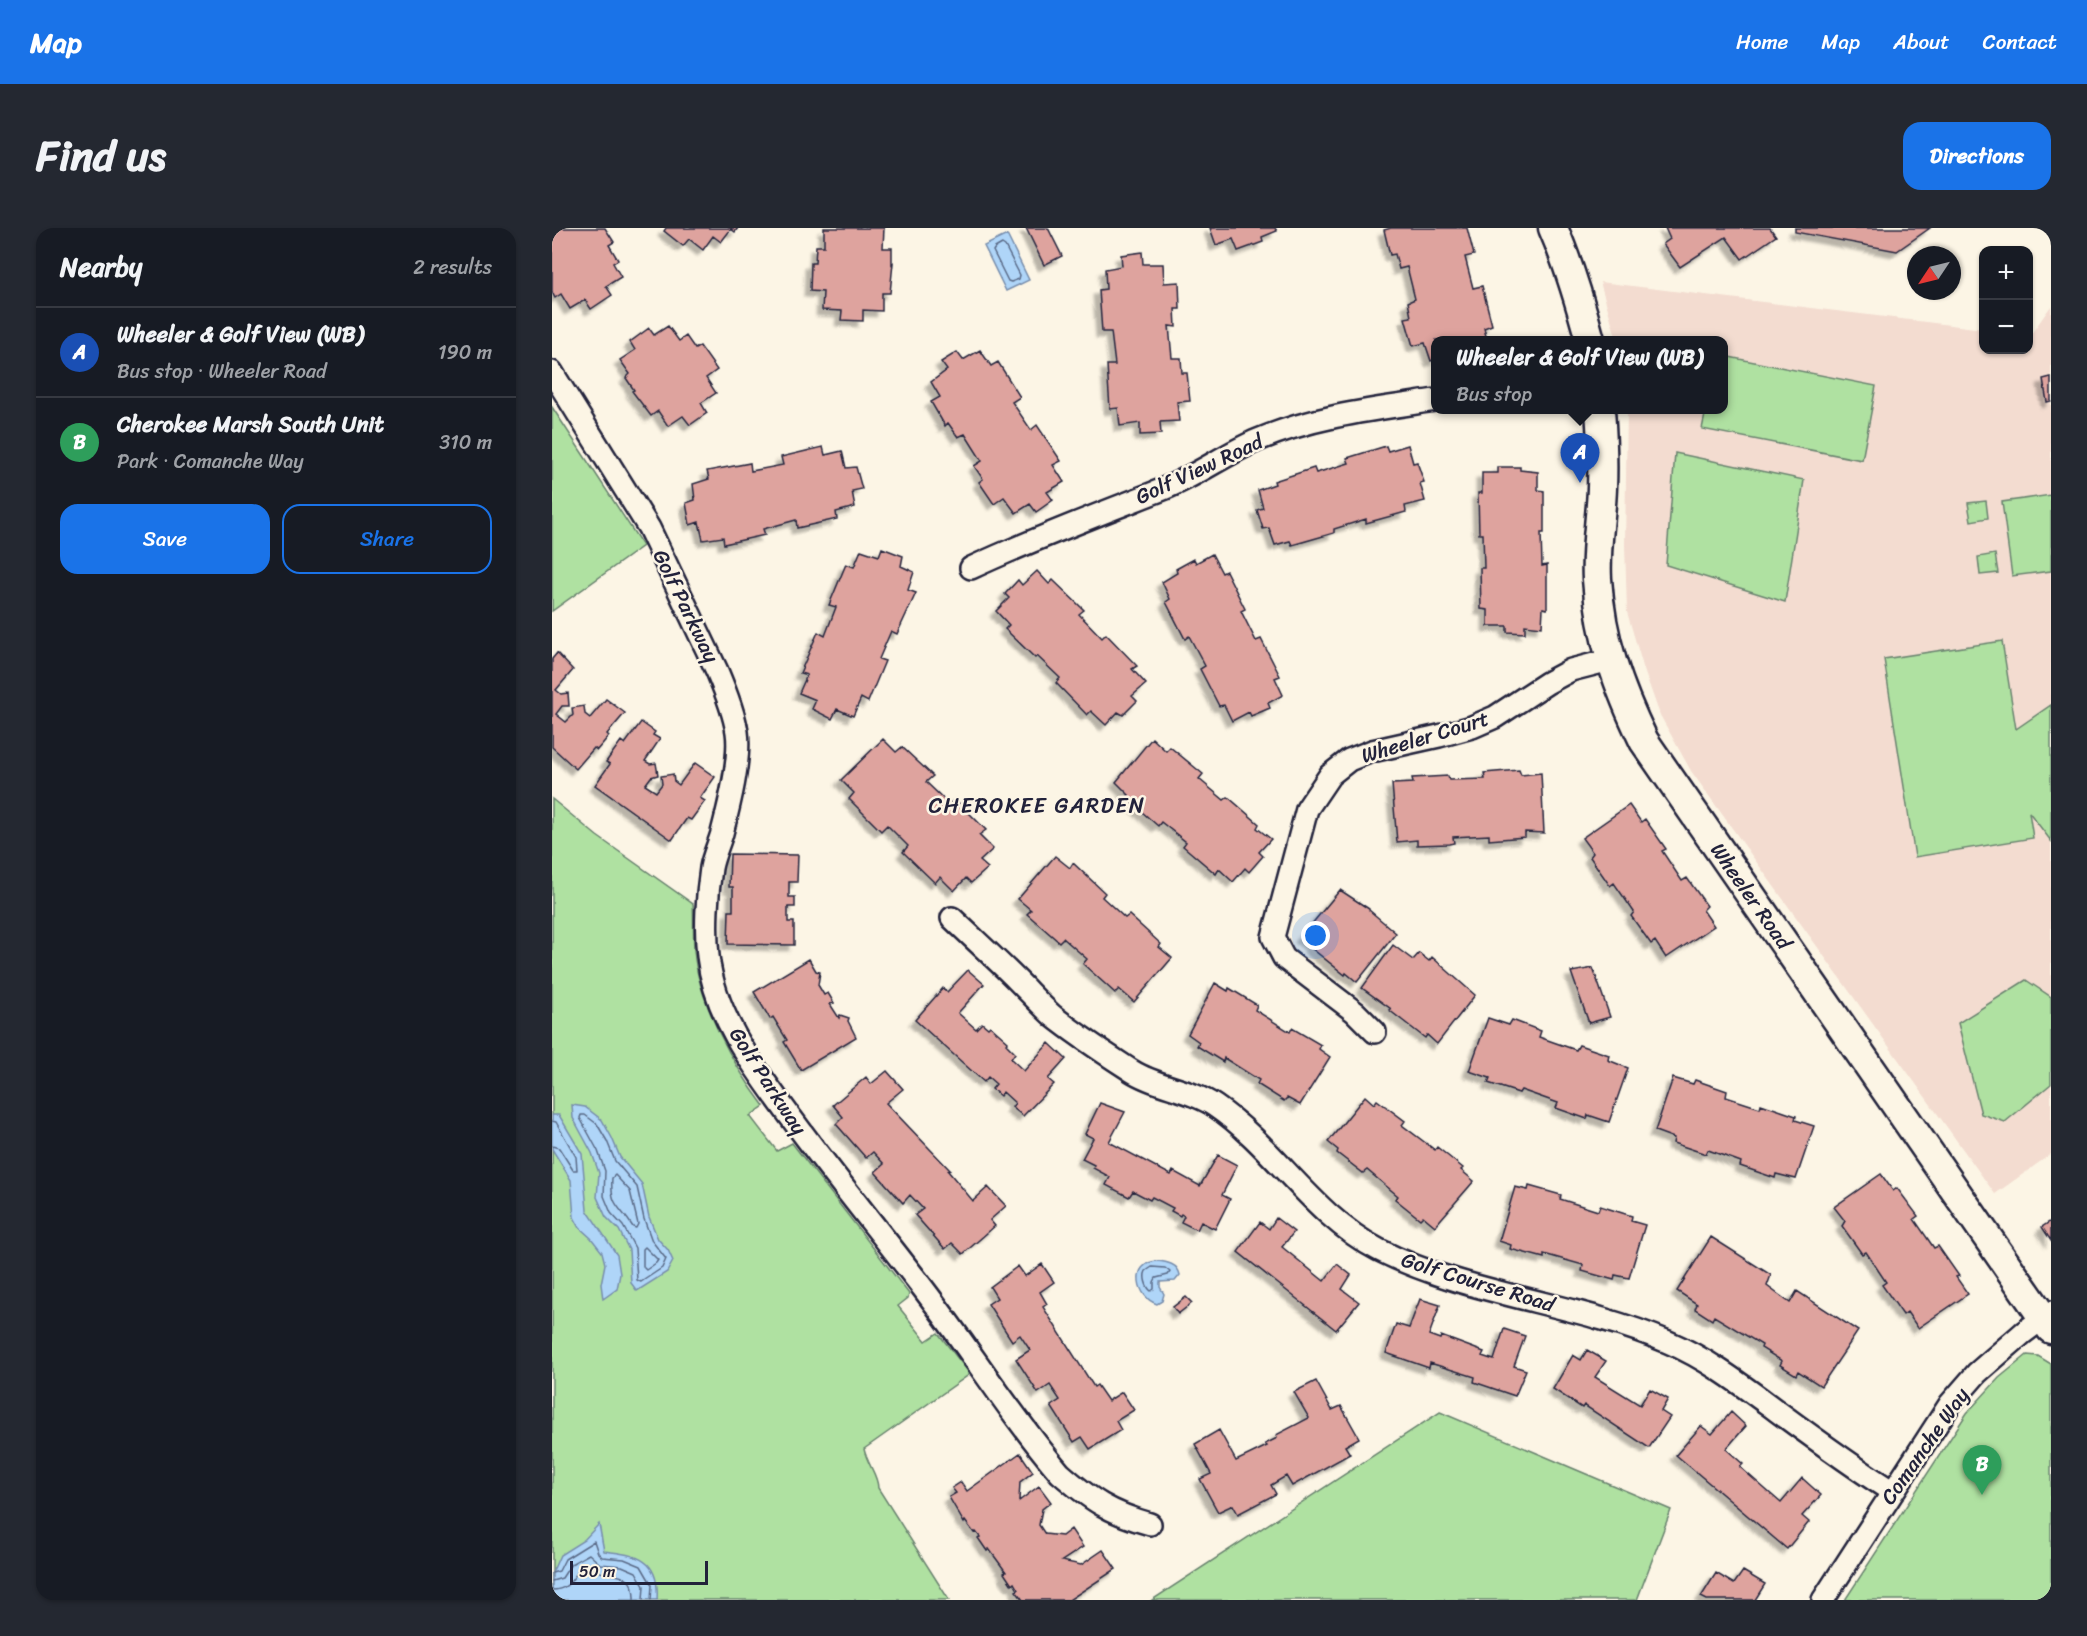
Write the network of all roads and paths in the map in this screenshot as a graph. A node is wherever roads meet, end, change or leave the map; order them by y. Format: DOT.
graph roads {
  1 [pos="1553,228"];
  2 [pos="1589,336"];
  3 [pos="552,372"];
  4 [pos="1431,401"];
  5 [pos="1600,414"];
  6 [pos="971,568"];
  7 [pos="1610,660"];
  8 [pos="952,918"];
  9 [pos="1375,1032"];
  10 [pos="2048,1320"];
  11 [pos="1893,1492"];
  12 [pos="1150,1524"];
  13 [pos="1823,1600"];
  1 -- 2 [label="street"];
  3 -- 12 [label="street, Golf Parkway"];
  4 -- 6 [label="street, Golf View Road"];
  5 -- 7 [label="street, Wheeler Road"];
  7 -- 9 [label="street, Wheeler Court"];
  7 -- 10 [label="street, Wheeler Road"];
  8 -- 11 [label="street, Golf Course Road"];
  10 -- 11 [label="street, Comanche Way"];
  11 -- 13 [label="street, Comanche Way"];
}
